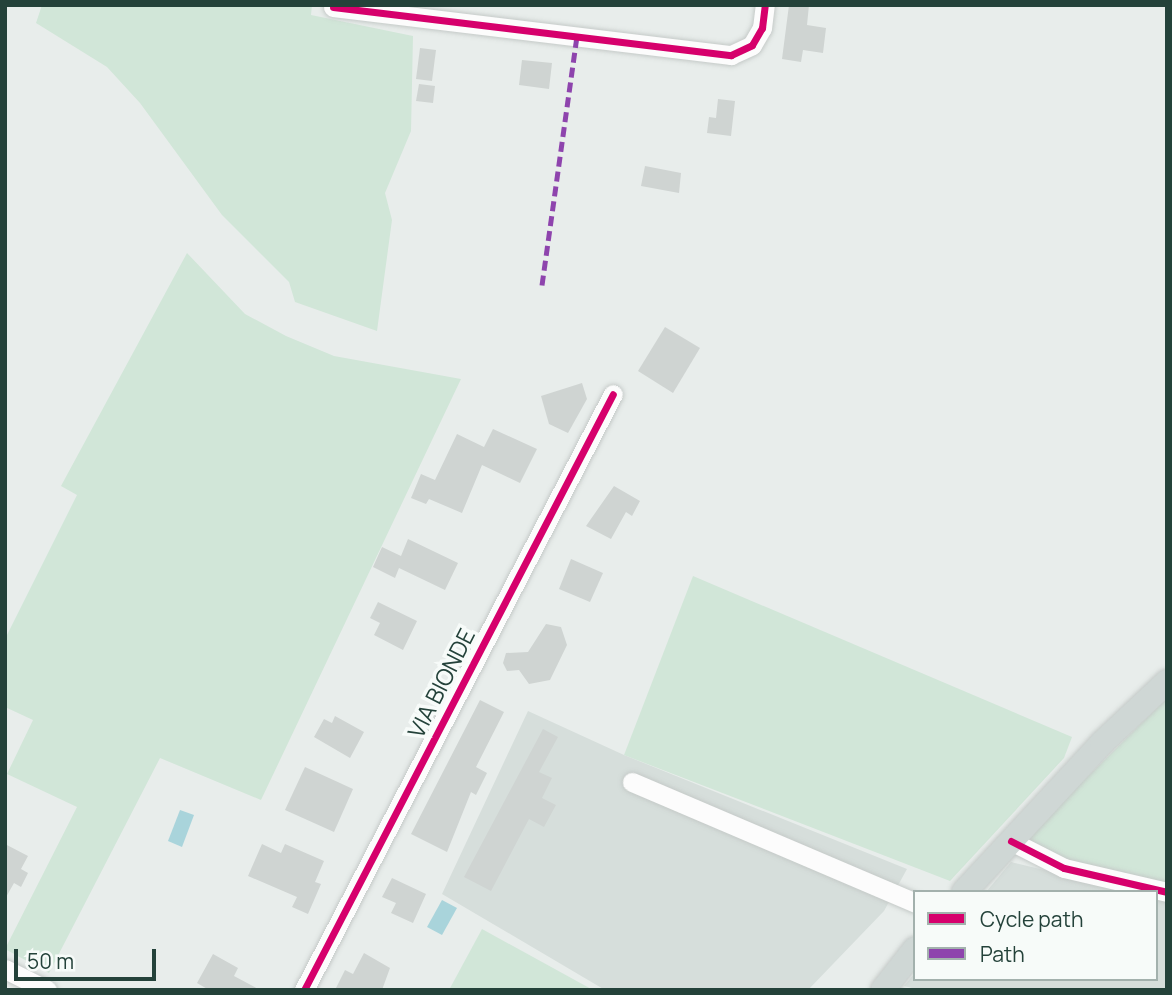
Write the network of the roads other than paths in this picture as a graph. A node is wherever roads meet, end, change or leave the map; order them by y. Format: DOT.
graph roads {
  1 [pos="765,5"];
  2 [pos="333,7"];
  3 [pos="613,394"];
  4 [pos="1167,682"];
  5 [pos="632,782"];
  6 [pos="1010,841"];
  7 [pos="966,890"];
  8 [pos="1167,892"];
  9 [pos="913,902"];
  10 [pos="913,952"];
  11 [pos="5,969"];
  12 [pos="47,990"];
  13 [pos="304,990"];
  14 [pos="883,990"];
  1 -- 2 [label="street"];
  3 -- 13 [label="street, VIA BIONDE"];
  4 -- 6 [label="main road"];
  5 -- 9 [label="street"];
  6 -- 7 [label="main road"];
  6 -- 8 [label="street"];
  10 -- 14 [label="main road"];
  11 -- 12 [label="street"];
}
